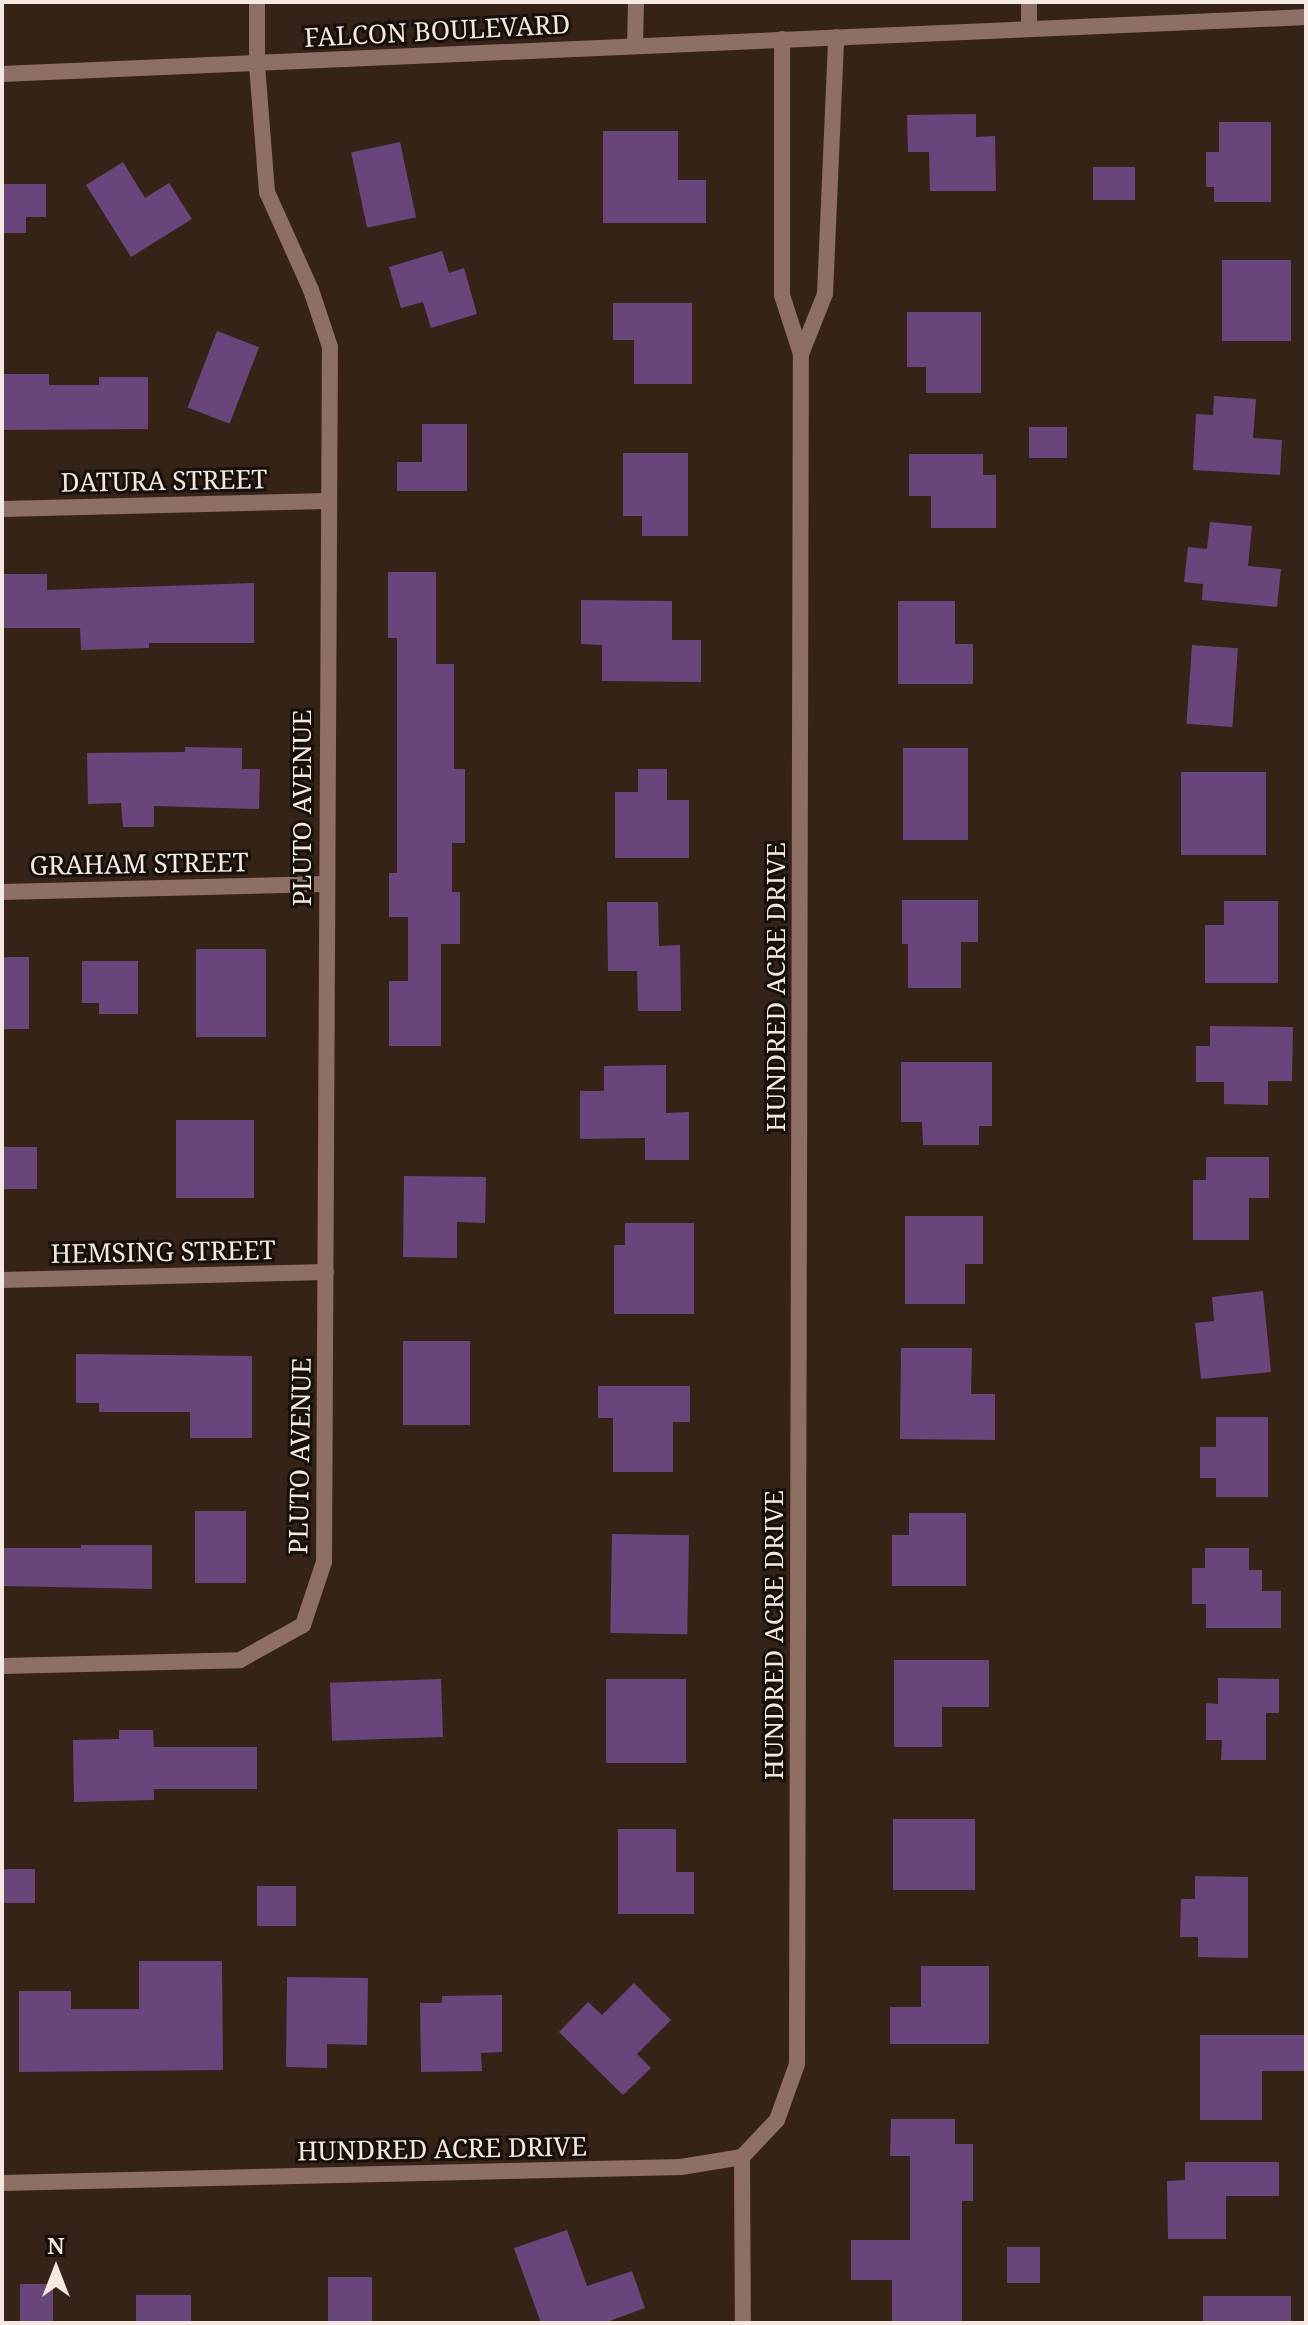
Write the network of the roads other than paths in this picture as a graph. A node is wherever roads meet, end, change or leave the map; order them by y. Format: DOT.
graph roads {
  1 [pos="257,2"];
  2 [pos="636,2"];
  3 [pos="1029,2"];
  4 [pos="1306,17"];
  5 [pos="1029,26"];
  6 [pos="836,37"];
  7 [pos="782,39"];
  8 [pos="635,46"];
  9 [pos="257,64"];
  10 [pos="2,74"];
  11 [pos="801,354"];
  12 [pos="327,501"];
  13 [pos="2,509"];
  14 [pos="326,884"];
  15 [pos="2,892"];
  16 [pos="326,1272"];
  17 [pos="2,1280"];
  18 [pos="2,1666"];
  19 [pos="742,2157"];
  20 [pos="2,2183"];
  21 [pos="743,2323"];
  1 -- 9 [label="street, PLUTO AVENUE"];
  2 -- 8 [label="street"];
  3 -- 5 [label="street"];
  4 -- 5 [label="street, FALCON BOULEVARD"];
  5 -- 6 [label="street, FALCON BOULEVARD"];
  6 -- 7 [label="street, FALCON BOULEVARD"];
  6 -- 11 [label="street, HUNDRED ACRE DRIVE"];
  7 -- 8 [label="street, FALCON BOULEVARD"];
  7 -- 11 [label="street, HUNDRED ACRE DRIVE"];
  8 -- 9 [label="street, FALCON BOULEVARD"];
  9 -- 10 [label="street, FALCON BOULEVARD"];
  9 -- 12 [label="street, PLUTO AVENUE"];
  11 -- 19 [label="street, HUNDRED ACRE DRIVE"];
  12 -- 13 [label="street, DATURA STREET"];
  12 -- 14 [label="street, PLUTO AVENUE"];
  14 -- 15 [label="street, GRAHAM STREET"];
  14 -- 16 [label="street, PLUTO AVENUE"];
  16 -- 17 [label="street, HEMSING STREET"];
  16 -- 18 [label="street, PLUTO AVENUE"];
  19 -- 20 [label="street, HUNDRED ACRE DRIVE"];
  19 -- 21 [label="street"];
}
